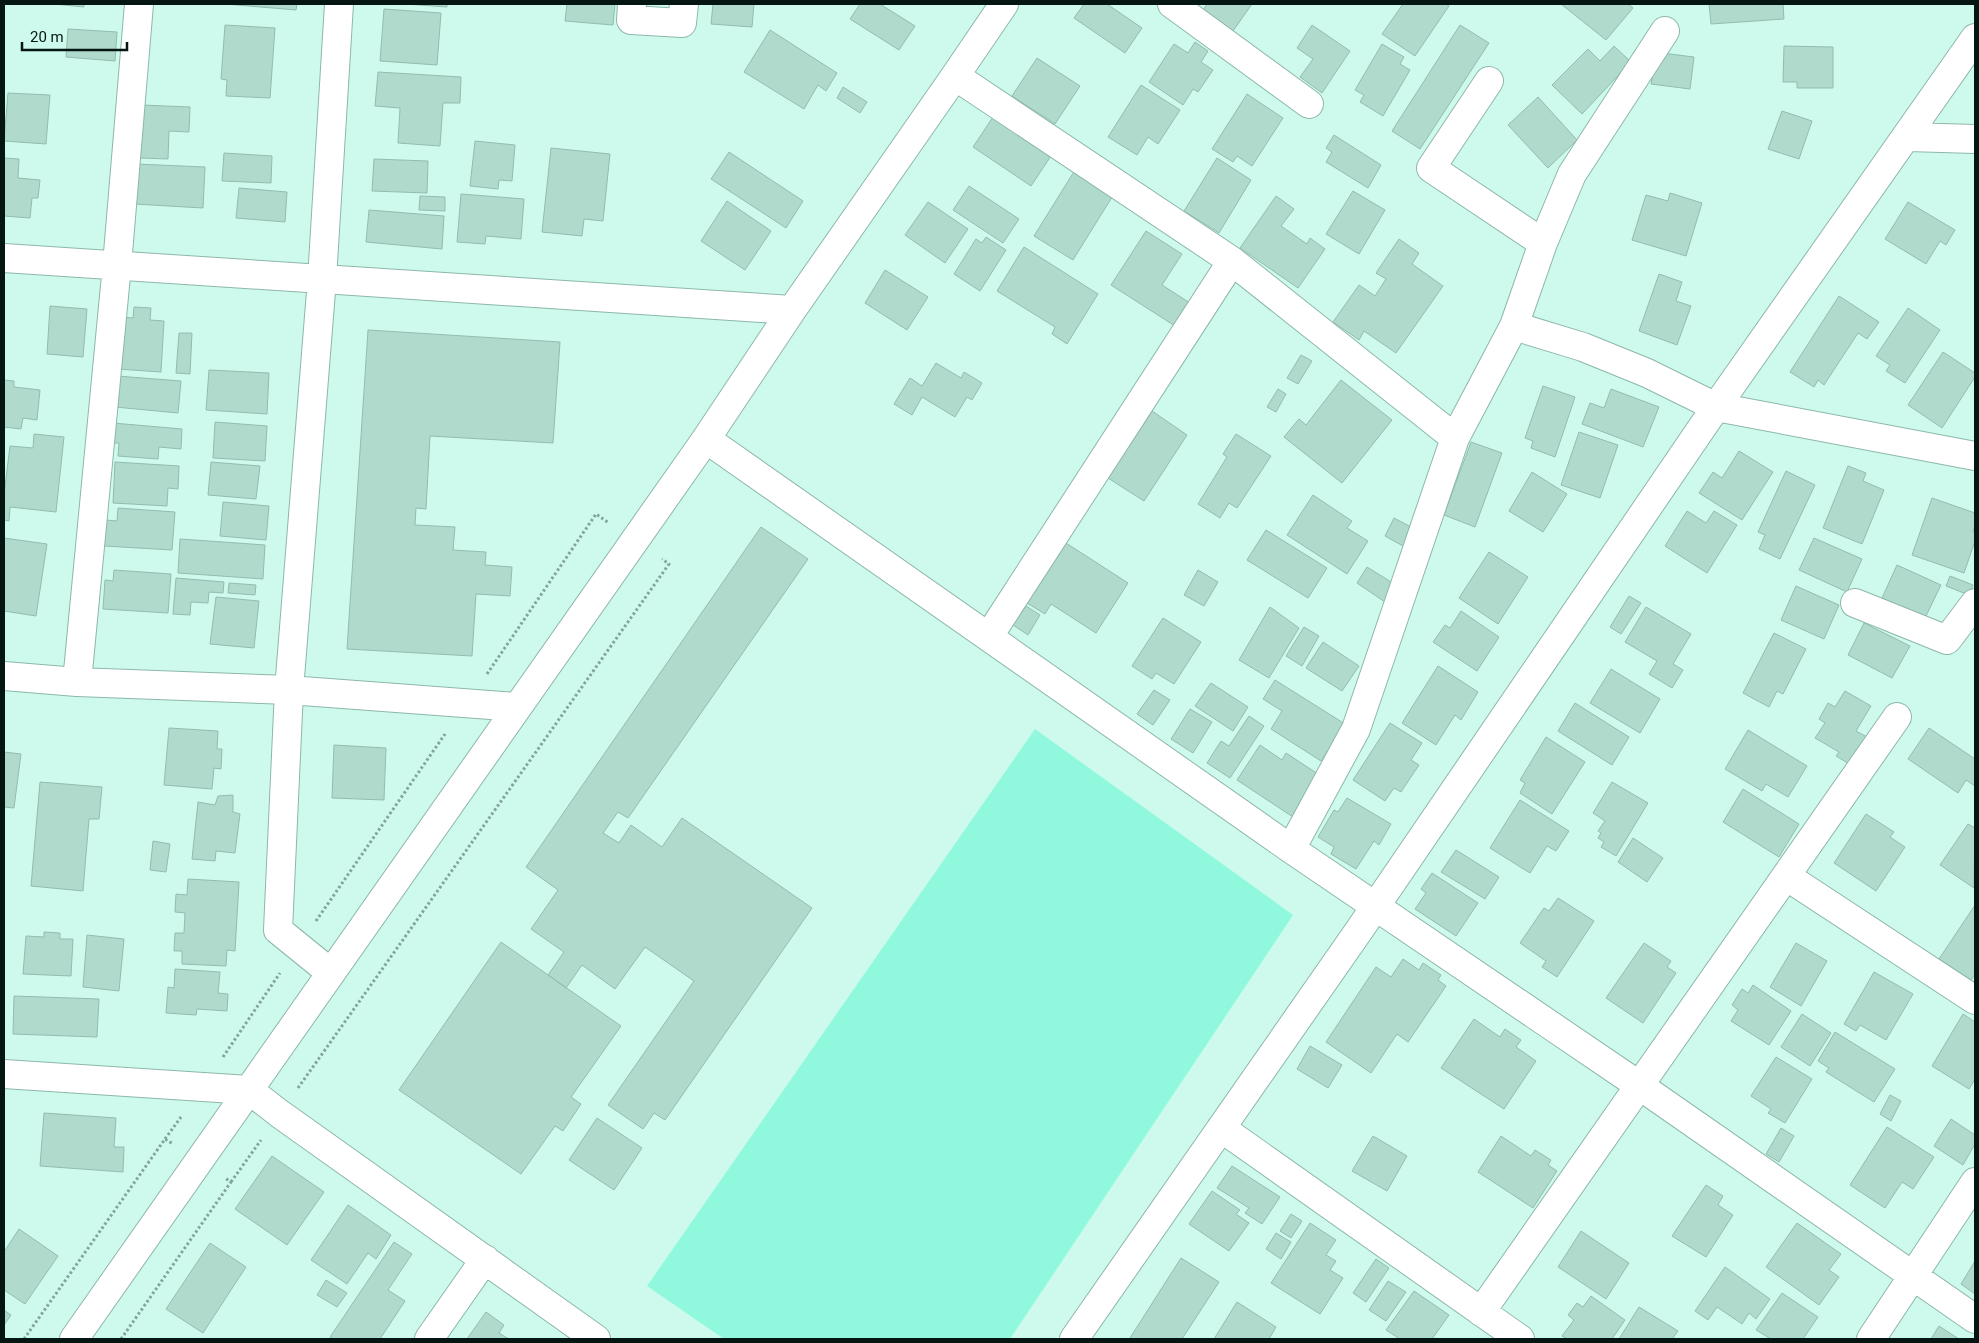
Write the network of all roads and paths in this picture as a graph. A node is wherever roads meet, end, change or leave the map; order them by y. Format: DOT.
graph roads {
  1 [pos="139,4"];
  2 [pos="339,4"];
  3 [pos="632,4"];
  4 [pos="684,4"];
  5 [pos="1004,4"];
  6 [pos="1172,4"];
  7 [pos="1665,31"];
  8 [pos="1975,38"];
  9 [pos="955,76"];
  10 [pos="1489,81"];
  11 [pos="1309,104"];
  12 [pos="1908,137"];
  13 [pos="1975,139"];
  14 [pos="1543,243"];
  15 [pos="4,258"];
  16 [pos="1232,261"];
  17 [pos="117,265"];
  18 [pos="322,279"];
  19 [pos="792,310"];
  20 [pos="1514,326"];
  21 [pos="1716,408"];
  22 [pos="1455,438"];
  23 [pos="706,439"];
  24 [pos="1975,456"];
  25 [pos="1855,603"];
  26 [pos="1975,603"];
  27 [pos="989,636"];
  28 [pos="4,676"];
  29 [pos="77,682"];
  30 [pos="289,690"];
  31 [pos="518,707"];
  32 [pos="1898,717"];
  33 [pos="1291,849"];
  34 [pos="1786,876"];
  35 [pos="1376,905"];
  36 [pos="331,973"];
  37 [pos="1975,1000"];
  38 [pos="4,1074"];
  39 [pos="1640,1086"];
  40 [pos="249,1090"];
  41 [pos="1220,1128"];
  42 [pos="199,1160"];
  43 [pos="1975,1182"];
  44 [pos="485,1259"];
  45 [pos="1912,1275"];
  46 [pos="1481,1312"];
  47 [pos="1975,1318"];
  48 [pos="24,1339"];
  49 [pos="74,1339"];
  50 [pos="121,1339"];
  51 [pos="429,1339"];
  52 [pos="596,1339"];
  53 [pos="1074,1339"];
  54 [pos="1520,1339"];
  55 [pos="1871,1339"];
  1 -- 17 [label="street"];
  2 -- 18 [label="street"];
  3 -- 4 [label="street"];
  5 -- 9 [label="street"];
  6 -- 11 [label="street"];
  7 -- 14 [label="street"];
  8 -- 12 [label="street"];
  9 -- 16 [label="street"];
  9 -- 19 [label="street"];
  10 -- 14 [label="street"];
  12 -- 13 [label="street"];
  12 -- 21 [label="street"];
  14 -- 20 [label="street"];
  15 -- 17 [label="street"];
  16 -- 22 [label="street"];
  16 -- 27 [label="street"];
  17 -- 18 [label="street"];
  17 -- 29 [label="street"];
  18 -- 19 [label="street"];
  18 -- 30 [label="street"];
  19 -- 23 [label="street"];
  20 -- 21 [label="street"];
  20 -- 22 [label="street"];
  21 -- 24 [label="street"];
  21 -- 35 [label="street"];
  22 -- 33 [label="street"];
  23 -- 27 [label="street"];
  23 -- 31 [label="street"];
  25 -- 26 [label="street"];
  27 -- 33 [label="street"];
  28 -- 29 [label="street"];
  29 -- 30 [label="street"];
  30 -- 31 [label="street"];
  30 -- 36 [label="street"];
  31 -- 36 [label="street"];
  32 -- 34 [label="street"];
  33 -- 35 [label="street"];
  34 -- 37 [label="street"];
  34 -- 39 [label="street"];
  35 -- 39 [label="street"];
  35 -- 41 [label="street"];
  36 -- 40 [label="street"];
  38 -- 40 [label="street"];
  39 -- 45 [label="street"];
  39 -- 46 [label="street"];
  40 -- 42 [label="street"];
  40 -- 44 [label="street"];
  41 -- 46 [label="street"];
  41 -- 53 [label="street"];
  42 -- 48 [label="path"];
  42 -- 49 [label="street"];
  42 -- 50 [label="path"];
  43 -- 45 [label="street"];
  44 -- 51 [label="street"];
  44 -- 52 [label="street"];
  45 -- 47 [label="street"];
  45 -- 55 [label="street"];
  46 -- 54 [label="street"];
}
